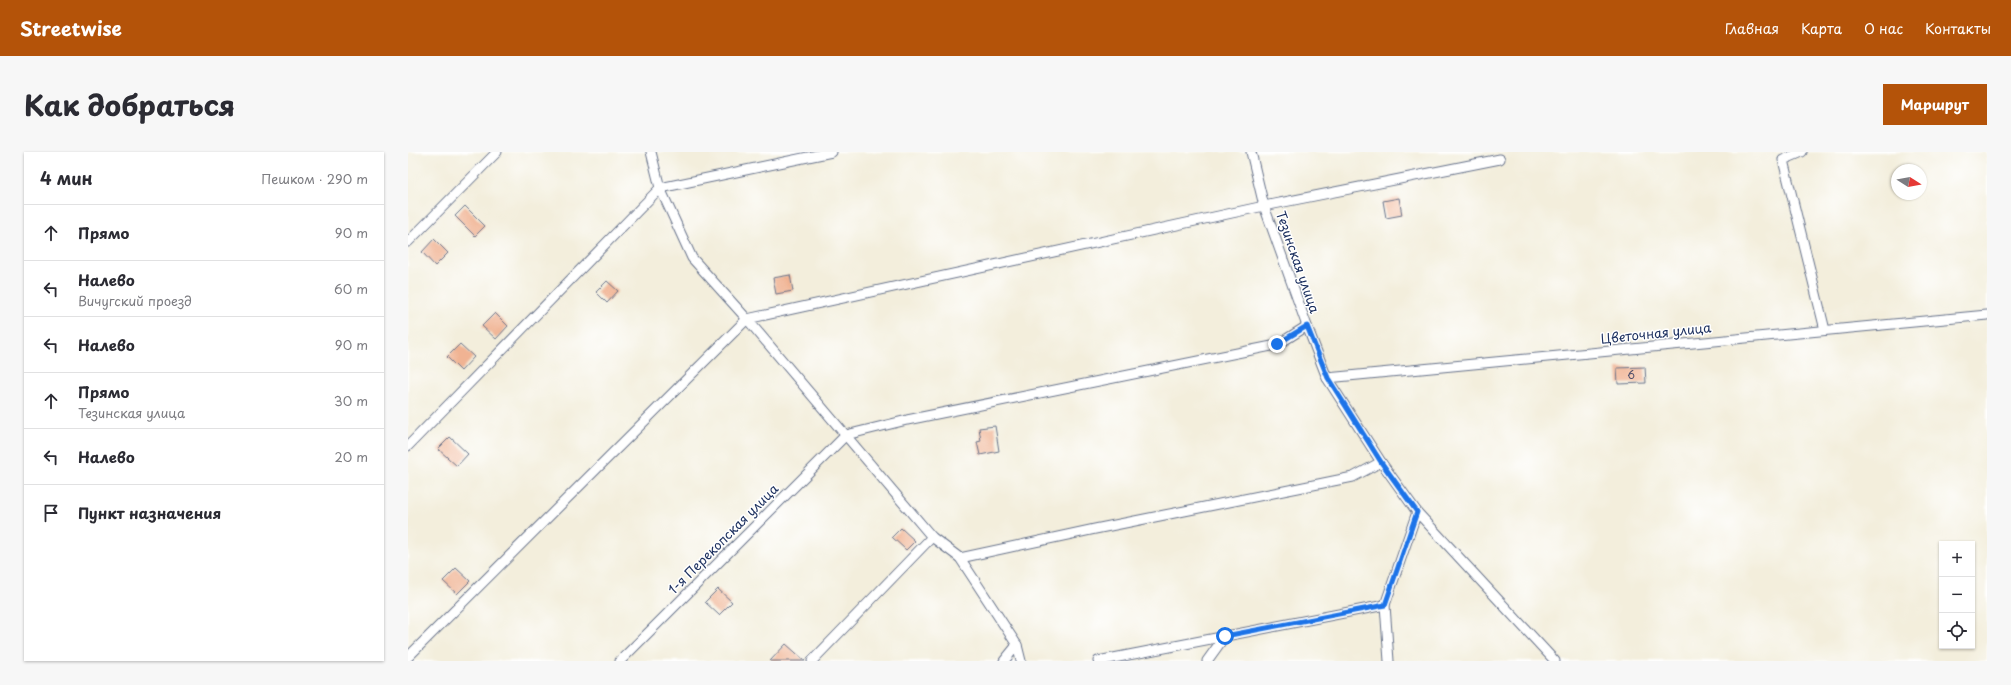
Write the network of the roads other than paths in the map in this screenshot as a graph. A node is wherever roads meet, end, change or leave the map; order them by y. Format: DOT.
graph roads {
  1 [pos="497,152"];
  2 [pos="651,152"];
  3 [pos="832,152"];
  4 [pos="1251,152"];
  5 [pos="1802,152"];
  6 [pos="1500,159"];
  7 [pos="660,188"];
  8 [pos="1264,206"];
  9 [pos="408,242"];
  10 [pos="1987,315"];
  11 [pos="747,319"];
  12 [pos="1307,326"];
  13 [pos="1825,330"];
  14 [pos="1328,378"];
  15 [pos="846,435"];
  16 [pos="408,446"];
  17 [pos="1381,462"];
  18 [pos="1417,512"];
  19 [pos="932,537"];
  20 [pos="960,558"];
  21 [pos="1385,605"];
  22 [pos="1225,636"];
  23 [pos="1017,645"];
  24 [pos="408,657"];
  25 [pos="620,661"];
  26 [pos="812,661"];
  27 [pos="1004,661"];
  28 [pos="1022,661"];
  29 [pos="1098,661"];
  30 [pos="1207,661"];
  31 [pos="1389,661"];
  32 [pos="1555,661"];
  1 -- 9 [label="street"];
  2 -- 7 [label="street"];
  3 -- 7 [label="street"];
  4 -- 8 [label="street, Тезинская улица"];
  5 -- 13 [label="street"];
  6 -- 8 [label="street"];
  7 -- 11 [label="street"];
  7 -- 16 [label="street"];
  8 -- 11 [label="street"];
  8 -- 12 [label="street, Тезинская улица"];
  10 -- 13 [label="street, Цветочная улица"];
  11 -- 15 [label="street"];
  11 -- 24 [label="street"];
  12 -- 14 [label="street, Тезинская улица"];
  12 -- 15 [label="street"];
  13 -- 14 [label="street, Цветочная улица"];
  14 -- 17 [label="street, Тезинская улица"];
  15 -- 19 [label="street"];
  15 -- 25 [label="street, 1-я Перекопская улица"];
  17 -- 18 [label="street, Тезинская улица"];
  17 -- 20 [label="street"];
  18 -- 21 [label="street"];
  18 -- 32 [label="street, Тезинская улица"];
  19 -- 20 [label="street"];
  19 -- 26 [label="street"];
  20 -- 23 [label="street"];
  21 -- 22 [label="street"];
  21 -- 31 [label="street"];
  22 -- 29 [label="street"];
  22 -- 30 [label="street"];
  23 -- 27 [label="street"];
  23 -- 28 [label="street"];
}
